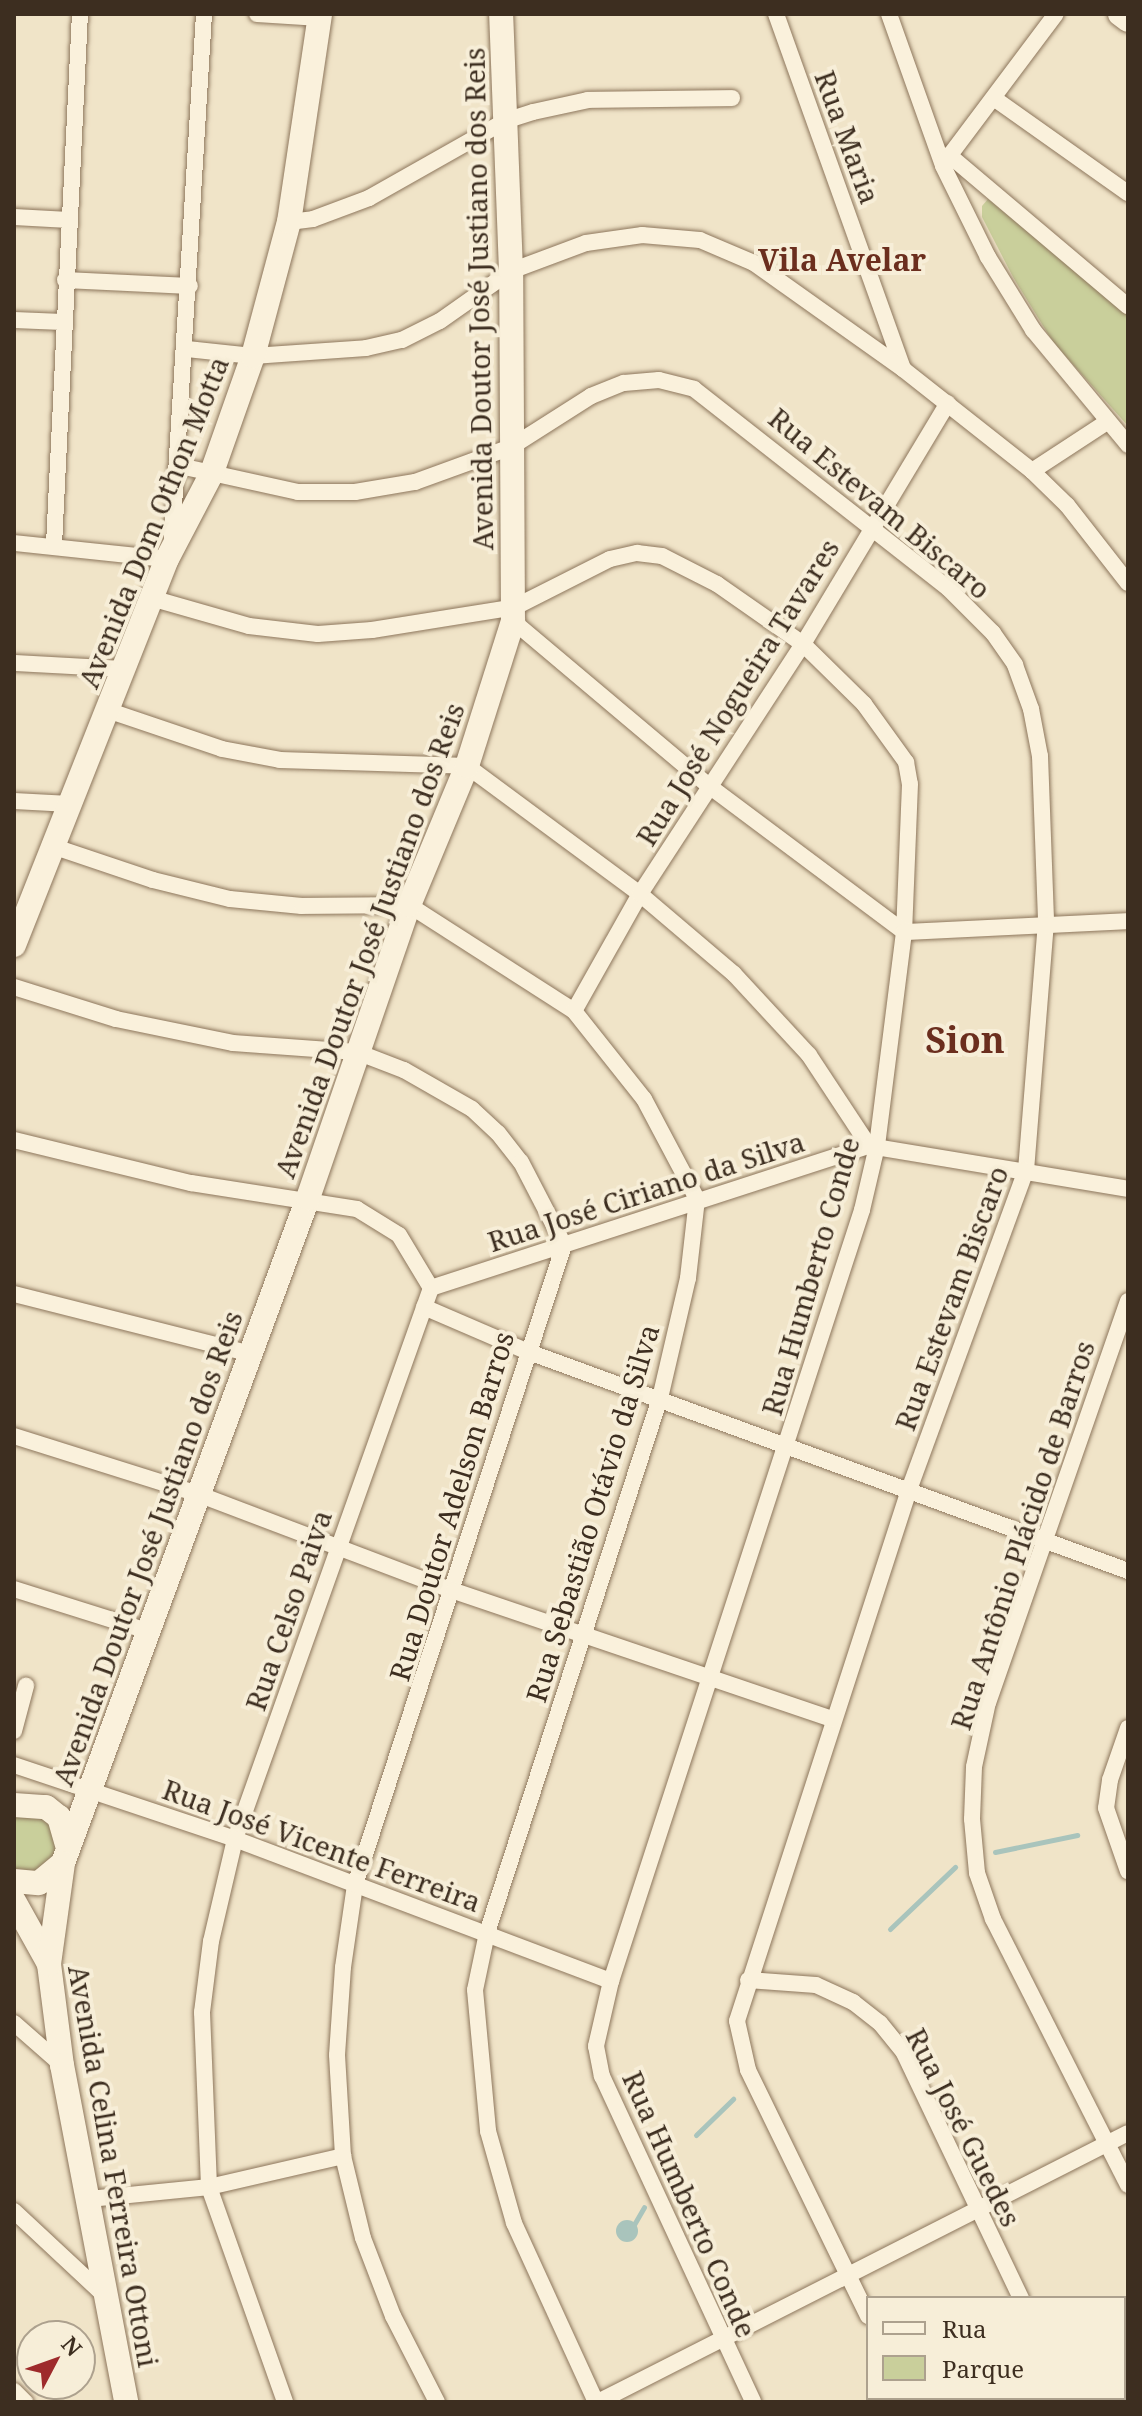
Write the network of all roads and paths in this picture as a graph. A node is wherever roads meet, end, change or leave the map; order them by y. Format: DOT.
graph roads {
  1 [pos="80,14"];
  2 [pos="204,14"];
  3 [pos="257,14"];
  4 [pos="501,14"];
  5 [pos="776,14"];
  6 [pos="889,14"];
  7 [pos="1056,14"];
  8 [pos="1120,14"];
  9 [pos="320,16"];
  10 [pos="1128,20"];
  11 [pos="732,98"];
  12 [pos="995,99"];
  13 [pos="505,121"];
  14 [pos="946,161"];
  15 [pos="1128,193"];
  16 [pos="14,217"];
  17 [pos="69,220"];
  18 [pos="289,222"];
  19 [pos="511,271"];
  20 [pos="65,280"];
  21 [pos="190,286"];
  22 [pos="1128,306"];
  23 [pos="14,320"];
  24 [pos="63,322"];
  25 [pos="187,349"];
  26 [pos="253,356"];
  27 [pos="903,369"];
  28 [pos="948,403"];
  29 [pos="1107,422"];
  30 [pos="1128,445"];
  31 [pos="511,447"];
  32 [pos="180,466"];
  33 [pos="1032,471"];
  34 [pos="211,475"];
  35 [pos="872,524"];
  36 [pos="14,543"];
  37 [pos="54,545"];
  38 [pos="169,555"];
  39 [pos="1128,583"];
  40 [pos="151,598"];
  41 [pos="514,614"];
  42 [pos="803,644"];
  43 [pos="14,663"];
  44 [pos="124,669"];
  45 [pos="107,710"];
  46 [pos="467,766"];
  47 [pos="709,786"];
  48 [pos="14,801"];
  49 [pos="70,804"];
  50 [pos="55,847"];
  51 [pos="640,894"];
  52 [pos="409,905"];
  53 [pos="1128,921"];
  54 [pos="1046,922"];
  55 [pos="904,932"];
  56 [pos="17,933"];
  57 [pos="14,987"];
  58 [pos="574,1011"];
  59 [pos="357,1052"];
  60 [pos="14,1140"];
  61 [pos="873,1146"];
  62 [pos="1026,1170"];
  63 [pos="1128,1189"];
  64 [pos="308,1198"];
  65 [pos="697,1199"];
  66 [pos="564,1245"];
  67 [pos="431,1288"];
  68 [pos="14,1294"];
  69 [pos="1128,1301"];
  70 [pos="424,1307"];
  71 [pos="526,1351"];
  72 [pos="251,1354"];
  73 [pos="660,1398"];
  74 [pos="14,1436"];
  75 [pos="787,1448"];
  76 [pos="909,1490"];
  77 [pos="198,1494"];
  78 [pos="1045,1543"];
  79 [pos="337,1548"];
  80 [pos="1128,1571"];
  81 [pos="14,1589"];
  82 [pos="454,1591"];
  83 [pos="147,1631"];
  84 [pos="583,1635"];
  85 [pos="710,1679"];
  86 [pos="26,1686"];
  87 [pos="833,1719"];
  88 [pos="1128,1728"];
  89 [pos="14,1731"];
  90 [pos="14,1765"];
  91 [pos="14,1788"];
  92 [pos="90,1788"];
  93 [pos="14,1805"];
  94 [pos="46,1807"];
  95 [pos="235,1839"];
  96 [pos="66,1856"];
  97 [pos="1128,1871"];
  98 [pos="14,1881"];
  99 [pos="355,1885"];
  100 [pos="14,1901"];
  101 [pos="487,1933"];
  102 [pos="49,1964"];
  103 [pos="748,1980"];
  104 [pos="611,1981"];
  105 [pos="14,2023"];
  106 [pos="62,2065"];
  107 [pos="1128,2133"];
  108 [pos="1107,2144"];
  109 [pos="343,2156"];
  110 [pos="1128,2185"];
  111 [pos="209,2187"];
  112 [pos="89,2199"];
  113 [pos="978,2210"];
  114 [pos="14,2211"];
  115 [pos="847,2275"];
  116 [pos="104,2295"];
  117 [pos="1020,2296"];
  118 [pos="866,2312"];
  119 [pos="721,2337"];
  120 [pos="14,2391"];
  121 [pos="25,2402"];
  122 [pos="126,2402"];
  123 [pos="285,2402"];
  124 [pos="437,2402"];
  125 [pos="597,2402"];
  126 [pos="753,2402"];
  1 -- 17 [label="street"];
  2 -- 21 [label="street"];
  3 -- 9 [label="street"];
  4 -- 13 [label="main road, Avenida Doutor José Justiano dos Reis"];
  5 -- 27 [label="street, Rua Maria"];
  6 -- 14 [label="street"];
  7 -- 12 [label="street"];
  8 -- 10 [label="main road"];
  9 -- 18 [label="main road, Avenida Dom Othon Motta"];
  11 -- 13 [label="street"];
  12 -- 14 [label="street"];
  12 -- 15 [label="street"];
  13 -- 18 [label="street"];
  13 -- 19 [label="main road, Avenida Doutor José Justiano dos Reis"];
  14 -- 22 [label="street"];
  14 -- 29 [label="street"];
  16 -- 17 [label="street"];
  17 -- 20 [label="street"];
  18 -- 26 [label="main road, Avenida Dom Othon Motta"];
  19 -- 26 [label="street"];
  19 -- 27 [label="street"];
  19 -- 31 [label="main road, Avenida Doutor José Justiano dos Reis"];
  20 -- 21 [label="street"];
  20 -- 24 [label="street"];
  21 -- 25 [label="street"];
  23 -- 24 [label="street"];
  24 -- 37 [label="street"];
  25 -- 26 [label="street"];
  25 -- 32 [label="street"];
  26 -- 34 [label="main road, Avenida Dom Othon Motta"];
  27 -- 28 [label="street"];
  28 -- 33 [label="street"];
  28 -- 35 [label="street, Rua José Nogueira Tavares"];
  29 -- 30 [label="street"];
  29 -- 33 [label="street"];
  31 -- 34 [label="street, Rua Estevam Biscaro"];
  31 -- 35 [label="street, Rua Estevam Biscaro"];
  31 -- 41 [label="main road, Avenida Doutor José Justiano dos Reis"];
  32 -- 34 [label="street, Rua Estevam Biscaro"];
  32 -- 38 [label="street"];
  33 -- 39 [label="street"];
  34 -- 38 [label="main road, Avenida Dom Othon Motta"];
  35 -- 42 [label="street, Rua José Nogueira Tavares"];
  35 -- 54 [label="street, Rua Estevam Biscaro"];
  36 -- 37 [label="street"];
  37 -- 38 [label="street"];
  38 -- 40 [label="main road, Avenida Dom Othon Motta"];
  40 -- 41 [label="street, Rua Humberto Conde"];
  40 -- 44 [label="main road, Avenida Dom Othon Motta"];
  41 -- 42 [label="street, Rua Humberto Conde"];
  41 -- 46 [label="main road, Avenida Doutor José Justiano dos Reis"];
  41 -- 47 [label="street"];
  42 -- 47 [label="street, Rua José Nogueira Tavares"];
  42 -- 55 [label="street, Rua Humberto Conde"];
  43 -- 44 [label="street"];
  44 -- 45 [label="main road, Avenida Dom Othon Motta"];
  45 -- 46 [label="street"];
  45 -- 49 [label="main road, Avenida Dom Othon Motta"];
  46 -- 51 [label="street"];
  46 -- 52 [label="main road, Avenida Doutor José Justiano dos Reis"];
  47 -- 51 [label="street, Rua José Nogueira Tavares"];
  47 -- 55 [label="street"];
  48 -- 49 [label="street"];
  49 -- 50 [label="main road, Avenida Dom Othon Motta"];
  50 -- 52 [label="street"];
  50 -- 56 [label="main road, Avenida Dom Othon Motta"];
  51 -- 58 [label="street, Rua José Nogueira Tavares"];
  51 -- 61 [label="street"];
  52 -- 58 [label="street"];
  52 -- 59 [label="main road, Avenida Doutor José Justiano dos Reis"];
  53 -- 54 [label="street"];
  54 -- 55 [label="street"];
  54 -- 62 [label="street, Rua Estevam Biscaro"];
  55 -- 61 [label="street, Rua Humberto Conde"];
  57 -- 59 [label="street"];
  58 -- 65 [label="street"];
  59 -- 64 [label="main road, Avenida Doutor José Justiano dos Reis"];
  59 -- 66 [label="street"];
  60 -- 64 [label="street"];
  61 -- 62 [label="street"];
  61 -- 65 [label="street, Rua José Ciriano da Silva"];
  61 -- 75 [label="street, Rua Humberto Conde"];
  62 -- 63 [label="street"];
  62 -- 76 [label="street, Rua Estevam Biscaro"];
  64 -- 67 [label="street"];
  64 -- 72 [label="main road, Avenida Doutor José Justiano dos Reis"];
  65 -- 66 [label="street, Rua José Ciriano da Silva"];
  65 -- 73 [label="street, Rua Sebastião Otávio da Silva"];
  66 -- 67 [label="street, Rua José Ciriano da Silva"];
  66 -- 71 [label="street, Rua Doutor Adelson Barros"];
  67 -- 70 [label="street, Rua Celso Paiva"];
  68 -- 72 [label="street"];
  69 -- 78 [label="street, Rua Antônio Plácido de Barros"];
  70 -- 71 [label="street"];
  70 -- 79 [label="street, Rua Celso Paiva"];
  71 -- 73 [label="street"];
  71 -- 82 [label="street, Rua Doutor Adelson Barros"];
  72 -- 77 [label="main road, Avenida Doutor José Justiano dos Reis"];
  73 -- 75 [label="street"];
  73 -- 84 [label="street, Rua Sebastião Otávio da Silva"];
  74 -- 77 [label="street"];
  75 -- 76 [label="street"];
  75 -- 85 [label="street, Rua Humberto Conde"];
  76 -- 78 [label="street"];
  76 -- 87 [label="street, Rua Estevam Biscaro"];
  77 -- 79 [label="street"];
  77 -- 83 [label="main road, Avenida Doutor José Justiano dos Reis"];
  78 -- 80 [label="street"];
  78 -- 108 [label="street, Rua Antônio Plácido de Barros"];
  79 -- 82 [label="street"];
  79 -- 95 [label="street, Rua Celso Paiva"];
  81 -- 83 [label="street"];
  82 -- 84 [label="street"];
  82 -- 99 [label="street, Rua Doutor Adelson Barros"];
  83 -- 92 [label="main road, Avenida Doutor José Justiano dos Reis"];
  84 -- 85 [label="street"];
  84 -- 101 [label="street, Rua Sebastião Otávio da Silva"];
  85 -- 87 [label="street"];
  85 -- 104 [label="street, Rua Humberto Conde"];
  86 -- 89 [label="street"];
  87 -- 103 [label="street, Rua Estevam Biscaro"];
  88 -- 97 [label="street"];
  90 -- 92 [label="street, Rua José Vicente Ferreira"];
  91 -- 94 [label="main road"];
  92 -- 95 [label="street, Rua José Vicente Ferreira"];
  92 -- 96 [label="main road, Avenida Doutor José Justiano dos Reis"];
  93 -- 94 [label="main road"];
  94 -- 96 [label="main road"];
  95 -- 99 [label="street, Rua José Vicente Ferreira"];
  95 -- 111 [label="street, Rua Celso Paiva"];
  96 -- 98 [label="main road"];
  96 -- 102 [label="main road, Avenida Doutor José Justiano dos Reis"];
  99 -- 101 [label="street, Rua José Vicente Ferreira"];
  99 -- 109 [label="street, Rua Doutor Adelson Barros"];
  100 -- 102 [label="main road, Avenida Celina Ferreira Ottoni"];
  101 -- 104 [label="street, Rua José Vicente Ferreira"];
  101 -- 125 [label="street, Rua Sebastião Otávio da Silva"];
  102 -- 106 [label="main road, Avenida Celina Ferreira Ottoni"];
  103 -- 113 [label="street, Rua José Guedes"];
  103 -- 115 [label="street, Rua Estevam Biscaro"];
  104 -- 119 [label="street, Rua Humberto Conde"];
  105 -- 106 [label="street"];
  106 -- 112 [label="main road, Avenida Celina Ferreira Ottoni"];
  107 -- 108 [label="street"];
  108 -- 110 [label="street, Rua Antônio Plácido de Barros"];
  108 -- 113 [label="street"];
  109 -- 111 [label="street"];
  109 -- 124 [label="street, Rua Doutor Adelson Barros"];
  111 -- 112 [label="street"];
  111 -- 123 [label="street, Rua Celso Paiva"];
  112 -- 116 [label="main road, Avenida Celina Ferreira Ottoni"];
  113 -- 115 [label="street"];
  113 -- 117 [label="street, Rua José Guedes"];
  114 -- 116 [label="street"];
  115 -- 118 [label="street, Rua Estevam Biscaro"];
  115 -- 119 [label="street"];
  116 -- 122 [label="main road, Avenida Celina Ferreira Ottoni"];
  119 -- 125 [label="street"];
  119 -- 126 [label="street, Rua Humberto Conde"];
  120 -- 121 [label="street"];
}
